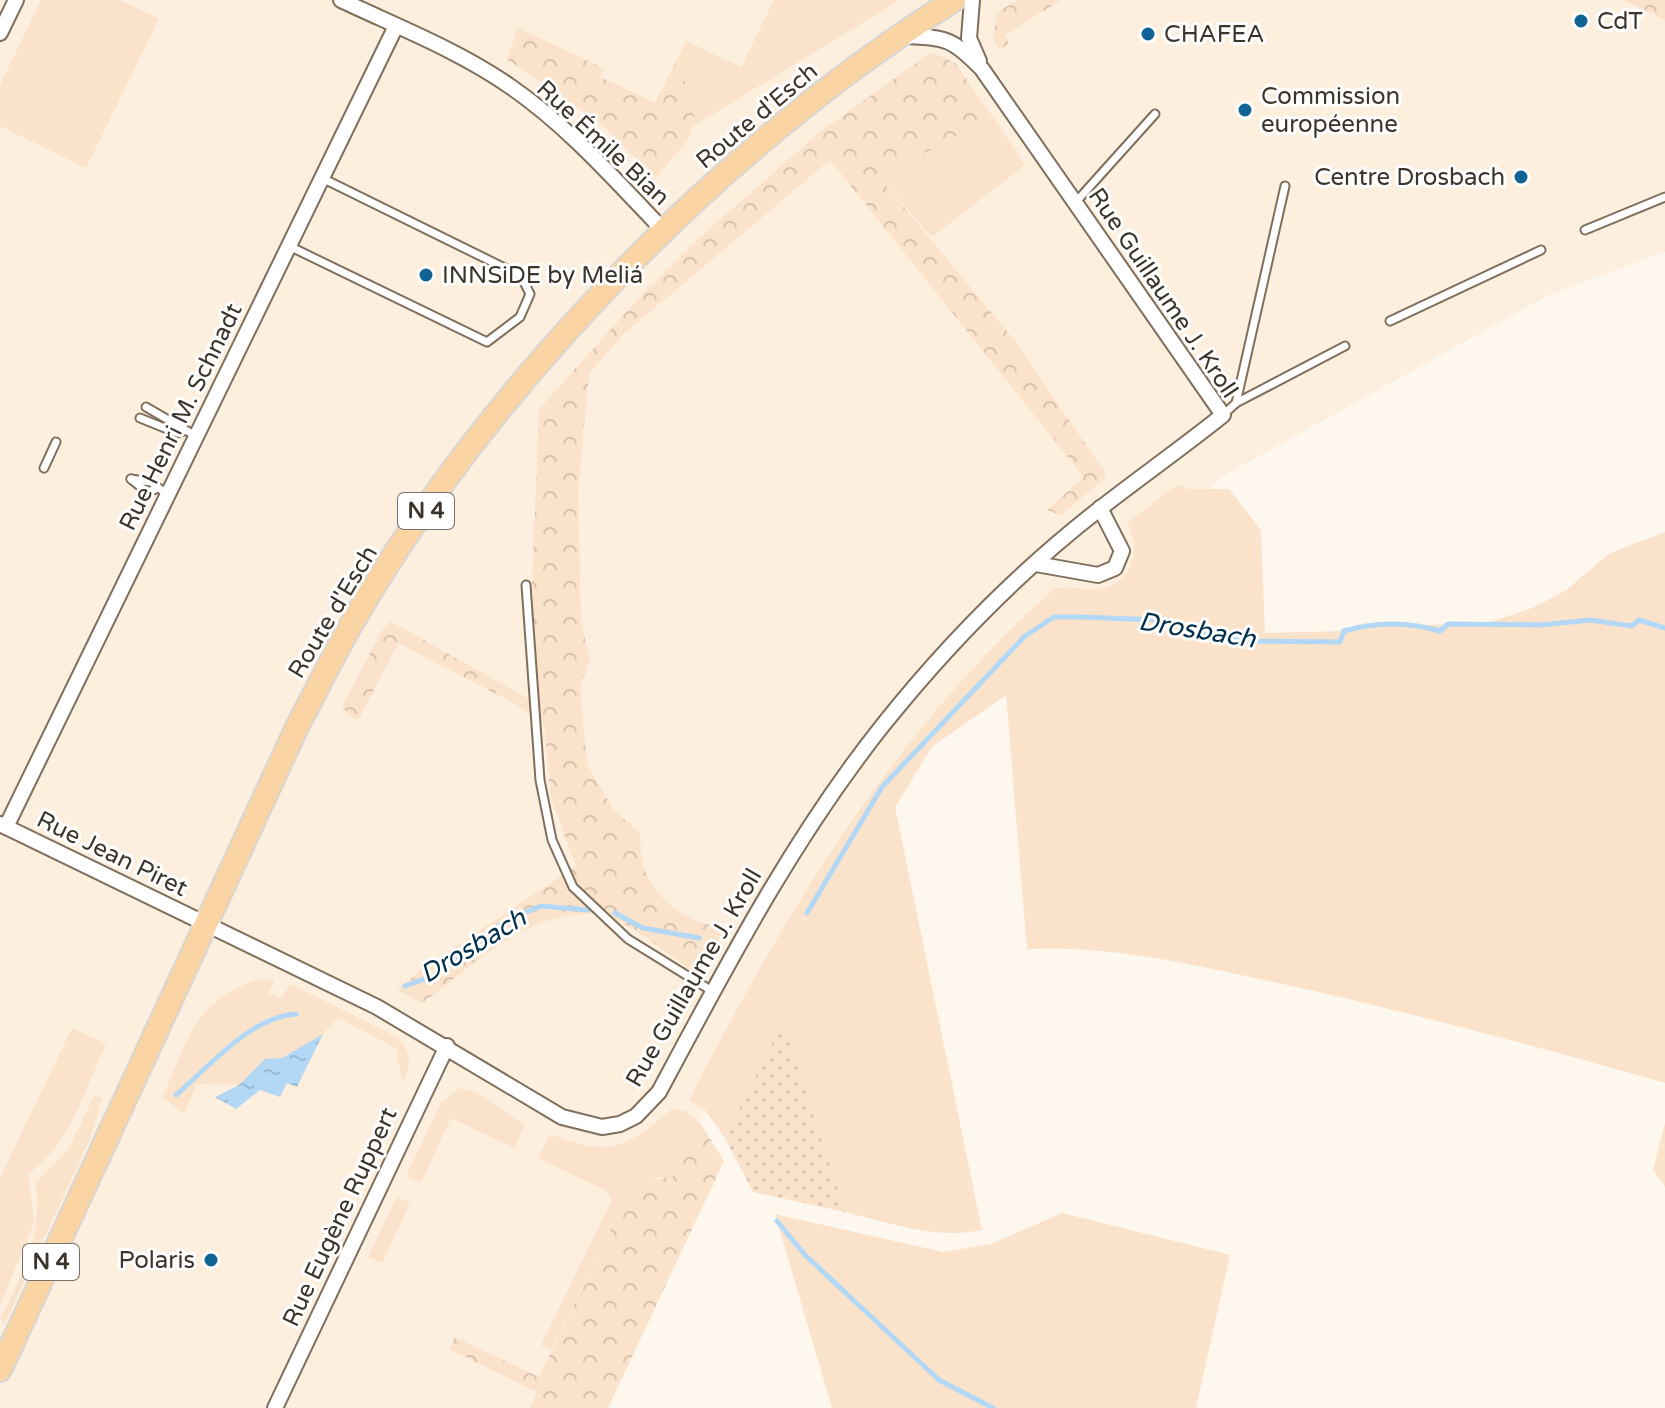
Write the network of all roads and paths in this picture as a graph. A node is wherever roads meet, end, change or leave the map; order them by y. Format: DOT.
graph roads {
  1 [pos="16,0"];
  2 [pos="341,0"];
  3 [pos="954,0"];
  4 [pos="972,0"];
  5 [pos="396,26"];
  6 [pos="0,33"];
  7 [pos="900,36"];
  8 [pos="982,69"];
  9 [pos="1155,114"];
  10 [pos="322,178"];
  11 [pos="1285,186"];
  12 [pos="1665,197"];
  13 [pos="1075,203"];
  14 [pos="1585,230"];
  15 [pos="664,231"];
  16 [pos="289,246"];
  17 [pos="1541,250"];
  18 [pos="1390,321"];
  19 [pos="1345,346"];
  20 [pos="1236,403"];
  21 [pos="146,407"];
  22 [pos="1223,415"];
  23 [pos="140,418"];
  24 [pos="190,433"];
  25 [pos="56,442"];
  26 [pos="44,468"];
  27 [pos="1100,508"];
  28 [pos="1036,564"];
  29 [pos="526,585"];
  30 [pos="3,826"];
  31 [pos="205,924"];
  32 [pos="712,991"];
  33 [pos="447,1046"];
  34 [pos="0,1370"];
  35 [pos="275,1408"];
  1 -- 6 [label="street"];
  2 -- 5 [label="street, Rue Émile Bian"];
  3 -- 7 [label="main road, Route d'Esch / N 4"];
  4 -- 8 [label="street, Rue Guillaume J. Kroll"];
  5 -- 10 [label="street, Rue Henri M. Schnadt"];
  5 -- 15 [label="street, Rue Émile Bian"];
  7 -- 8 [label="street, Rue Guillaume J. Kroll"];
  7 -- 15 [label="main road, Route d'Esch / N 4"];
  8 -- 13 [label="street, Rue Guillaume J. Kroll"];
  9 -- 13 [label="lane"];
  10 -- 16 [label="street, Rue Henri M. Schnadt"];
  10 -- 16 [label="lane"];
  11 -- 20 [label="lane"];
  12 -- 14 [label="lane"];
  13 -- 22 [label="street, Rue Guillaume J. Kroll"];
  15 -- 31 [label="main road, Route d'Esch / N 4"];
  16 -- 24 [label="street, Rue Henri M. Schnadt"];
  17 -- 18 [label="lane"];
  19 -- 20 [label="lane"];
  20 -- 22 [label="lane"];
  21 -- 24 [label="lane"];
  22 -- 27 [label="street, Rue Guillaume J. Kroll"];
  23 -- 24 [label="lane"];
  24 -- 30 [label="street, Rue Henri M. Schnadt"];
  25 -- 26 [label="lane"];
  27 -- 28 [label="street, Rue Guillaume J. Kroll"];
  27 -- 28 [label="street"];
  28 -- 32 [label="street, Rue Guillaume J. Kroll"];
  29 -- 32 [label="lane"];
  30 -- 31 [label="street, Rue Jean Piret"];
  31 -- 33 [label="street, Rue Guillaume J. Kroll"];
  31 -- 34 [label="main road, Route d'Esch / N 4"];
  32 -- 33 [label="street, Rue Guillaume J. Kroll"];
  33 -- 35 [label="street, Rue Eugène Ruppert"];
}
